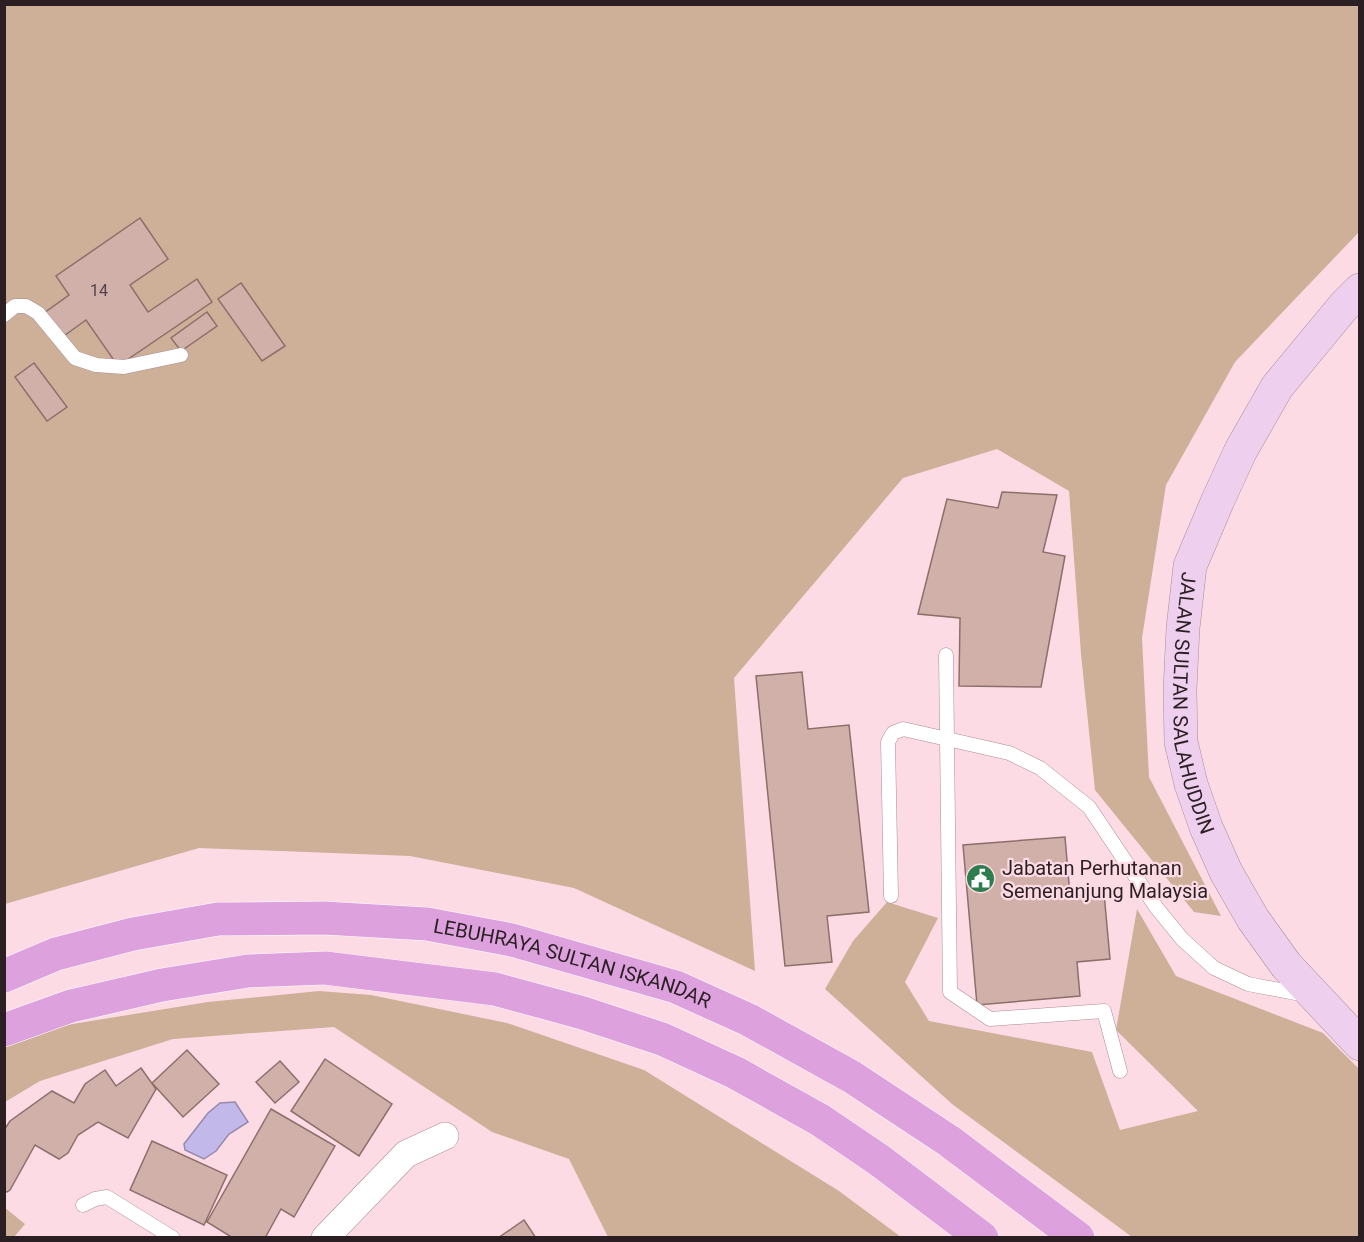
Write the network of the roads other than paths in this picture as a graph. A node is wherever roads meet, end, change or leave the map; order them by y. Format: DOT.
graph roads {
  1 [pos="1359,290"];
  2 [pos="4,315"];
  3 [pos="181,356"];
  4 [pos="946,655"];
  5 [pos="946,738"];
  6 [pos="891,896"];
  7 [pos="4,976"];
  8 [pos="1314,997"];
  9 [pos="4,1030"];
  10 [pos="1359,1044"];
  11 [pos="1120,1071"];
  12 [pos="820,1120"];
  13 [pos="445,1136"];
  14 [pos="83,1205"];
  15 [pos="173,1238"];
  16 [pos="325,1238"];
  17 [pos="959,1238"];
  18 [pos="982,1238"];
  19 [pos="1078,1238"];
  1 -- 8 [label="street, JALAN SULTAN SALAHUDDIN"];
  2 -- 3 [label="lane"];
  4 -- 5 [label="lane"];
  5 -- 6 [label="lane"];
  5 -- 8 [label="lane"];
  5 -- 11 [label="lane"];
  7 -- 19 [label="main road, LEBUHRAYA SULTAN ISKANDAR"];
  8 -- 10 [label="street, JALAN SULTAN SALAHUDDIN"];
  9 -- 12 [label="main road"];
  12 -- 17 [label="main road"];
  12 -- 18 [label="main road"];
  13 -- 16 [label="street"];
  14 -- 15 [label="lane"];
}
